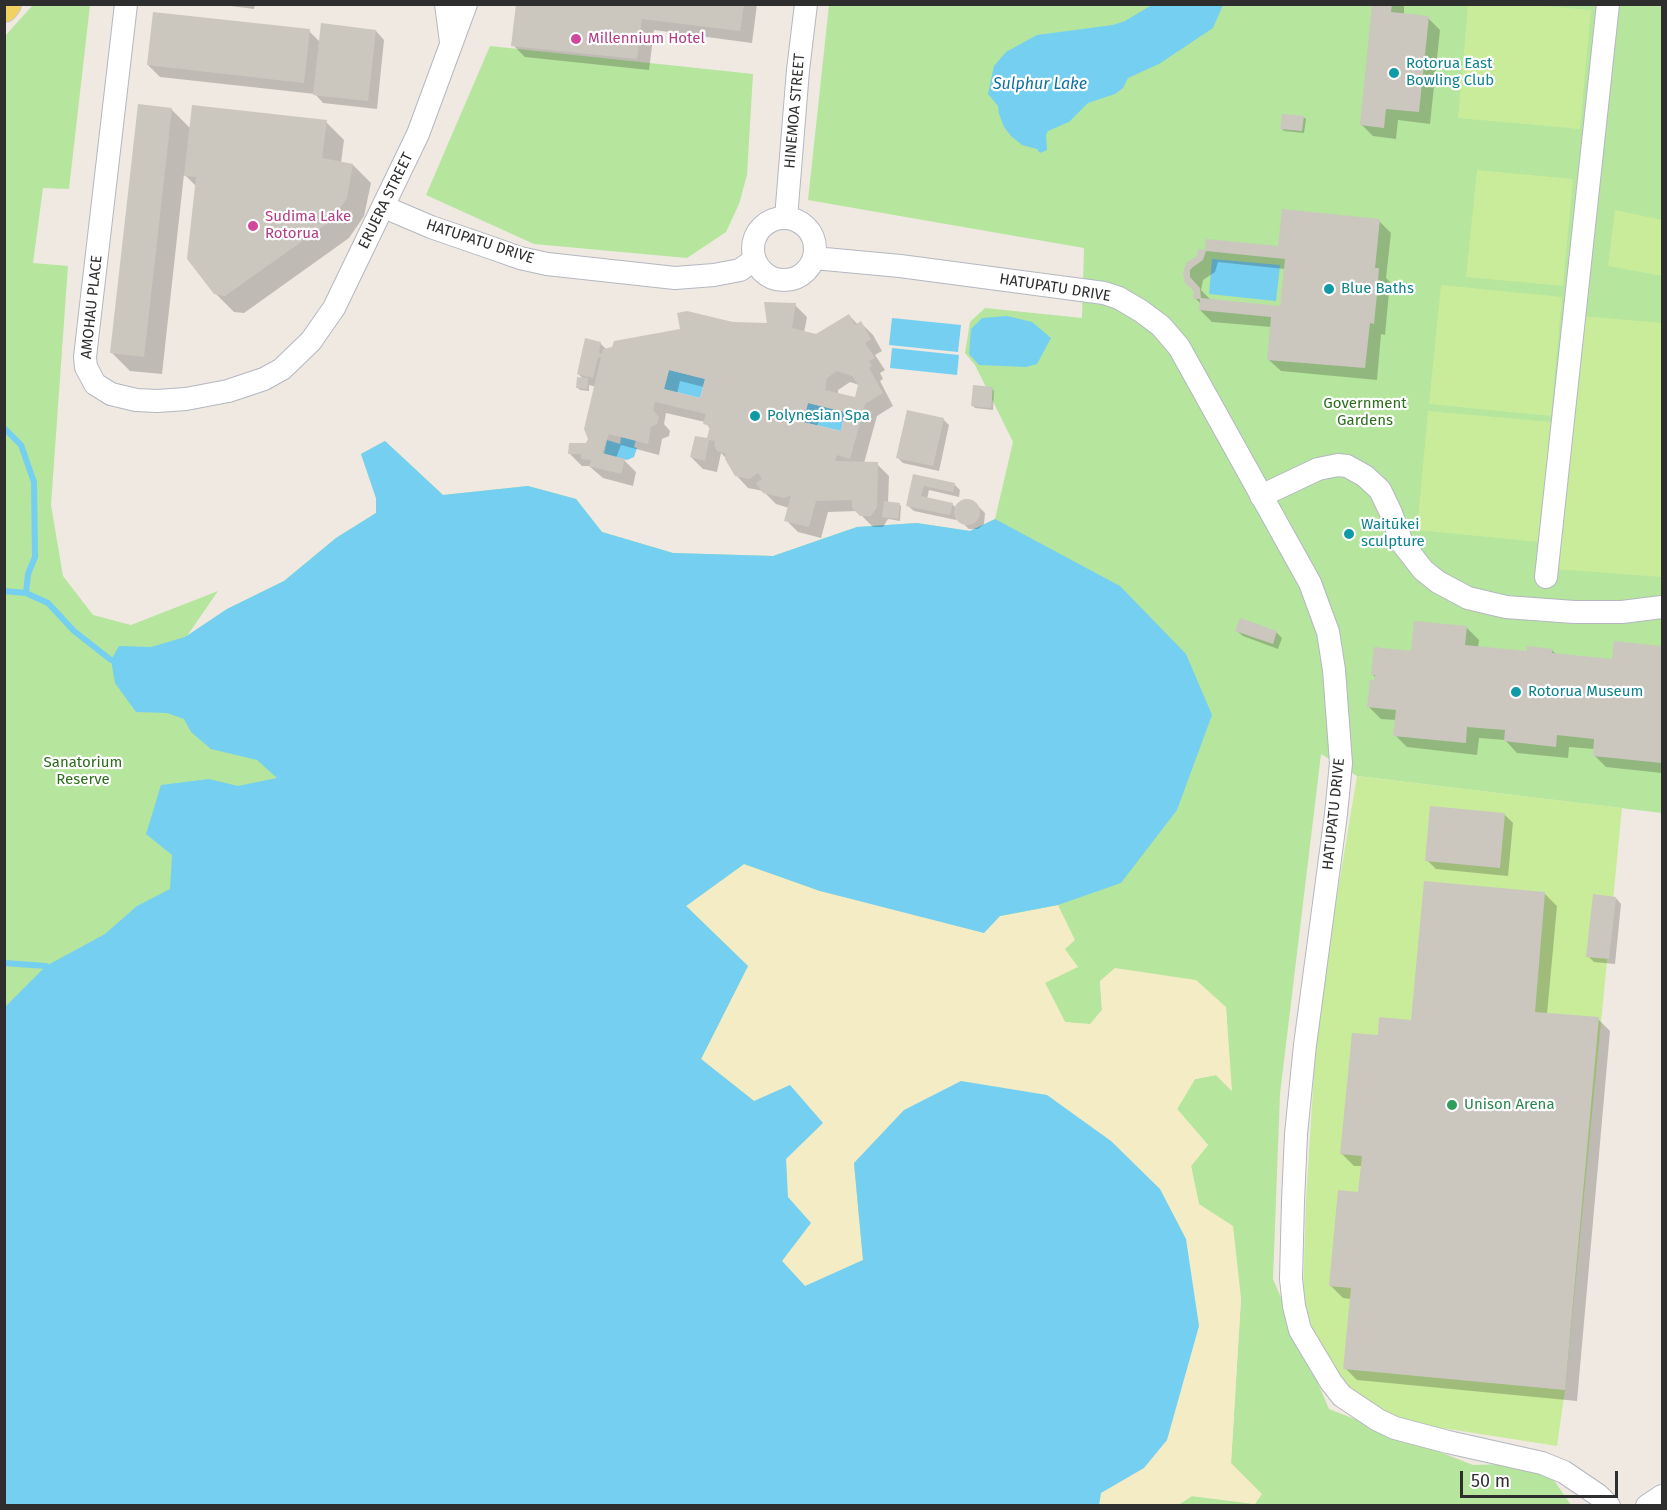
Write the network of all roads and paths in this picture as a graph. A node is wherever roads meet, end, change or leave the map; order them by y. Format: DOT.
graph roads {
  1 [pos="126,4"];
  2 [pos="446,4"];
  3 [pos="466,4"];
  4 [pos="806,4"];
  5 [pos="1608,4"];
  6 [pos="451,44"];
  7 [pos="384,207"];
  8 [pos="786,218"];
  9 [pos="814,258"];
  10 [pos="754,260"];
  11 [pos="303,350"];
  12 [pos="1262,496"];
  13 [pos="1546,577"];
  14 [pos="1662,607"];
  15 [pos="1662,1496"];
  16 [pos="1609,1506"];
  17 [pos="1647,1506"];
  1 -- 11 [label="street, AMOHAU PLACE"];
  2 -- 6 [label="street, ERUERA STREET"];
  3 -- 6 [label="street, ERUERA STREET"];
  4 -- 8 [label="street, HINEMOA STREET"];
  5 -- 13 [label="street"];
  6 -- 7 [label="street, ERUERA STREET"];
  7 -- 10 [label="street, HATUPATU DRIVE"];
  7 -- 11 [label="street, ERUERA STREET"];
  8 -- 9 [label="street"];
  8 -- 10 [label="street"];
  9 -- 10 [label="street"];
  9 -- 12 [label="street, HATUPATU DRIVE"];
  12 -- 14 [label="street"];
  12 -- 16 [label="street, HATUPATU DRIVE"];
  15 -- 17 [label="street"];
}
